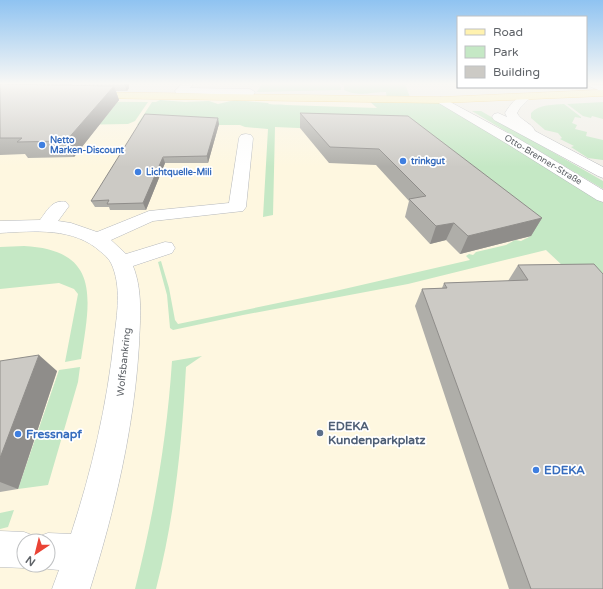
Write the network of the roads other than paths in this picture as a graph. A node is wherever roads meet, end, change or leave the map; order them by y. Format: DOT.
graph roads {
  1 [pos="461,111"];
  2 [pos="487,111"];
  3 [pos="512,111"];
  4 [pos="246,138"];
  5 [pos="541,138"];
  6 [pos="603,173"];
  7 [pos="603,197"];
  8 [pos="0,227"];
  9 [pos="97,239"];
  10 [pos="165,248"];
  11 [pos="121,263"];
  12 [pos="0,549"];
  13 [pos="16,550"];
  14 [pos="56,552"];
  15 [pos="83,553"];
  16 [pos="71,589"];
  1 -- 7 [label="street, Otto-Brenner-Straße"];
  2 -- 5 [label="street, Otto-Brenner-Straße"];
  3 -- 5 [label="street"];
  4 -- 9 [label="street"];
  5 -- 6 [label="street, Otto-Brenner-Straße"];
  8 -- 9 [label="street, Wolfsbankring"];
  9 -- 11 [label="street, Wolfsbankring"];
  10 -- 11 [label="street"];
  11 -- 15 [label="street, Wolfsbankring"];
  12 -- 13 [label="street"];
  14 -- 15 [label="street"];
  15 -- 16 [label="street, Wolfsbankring"];
}
